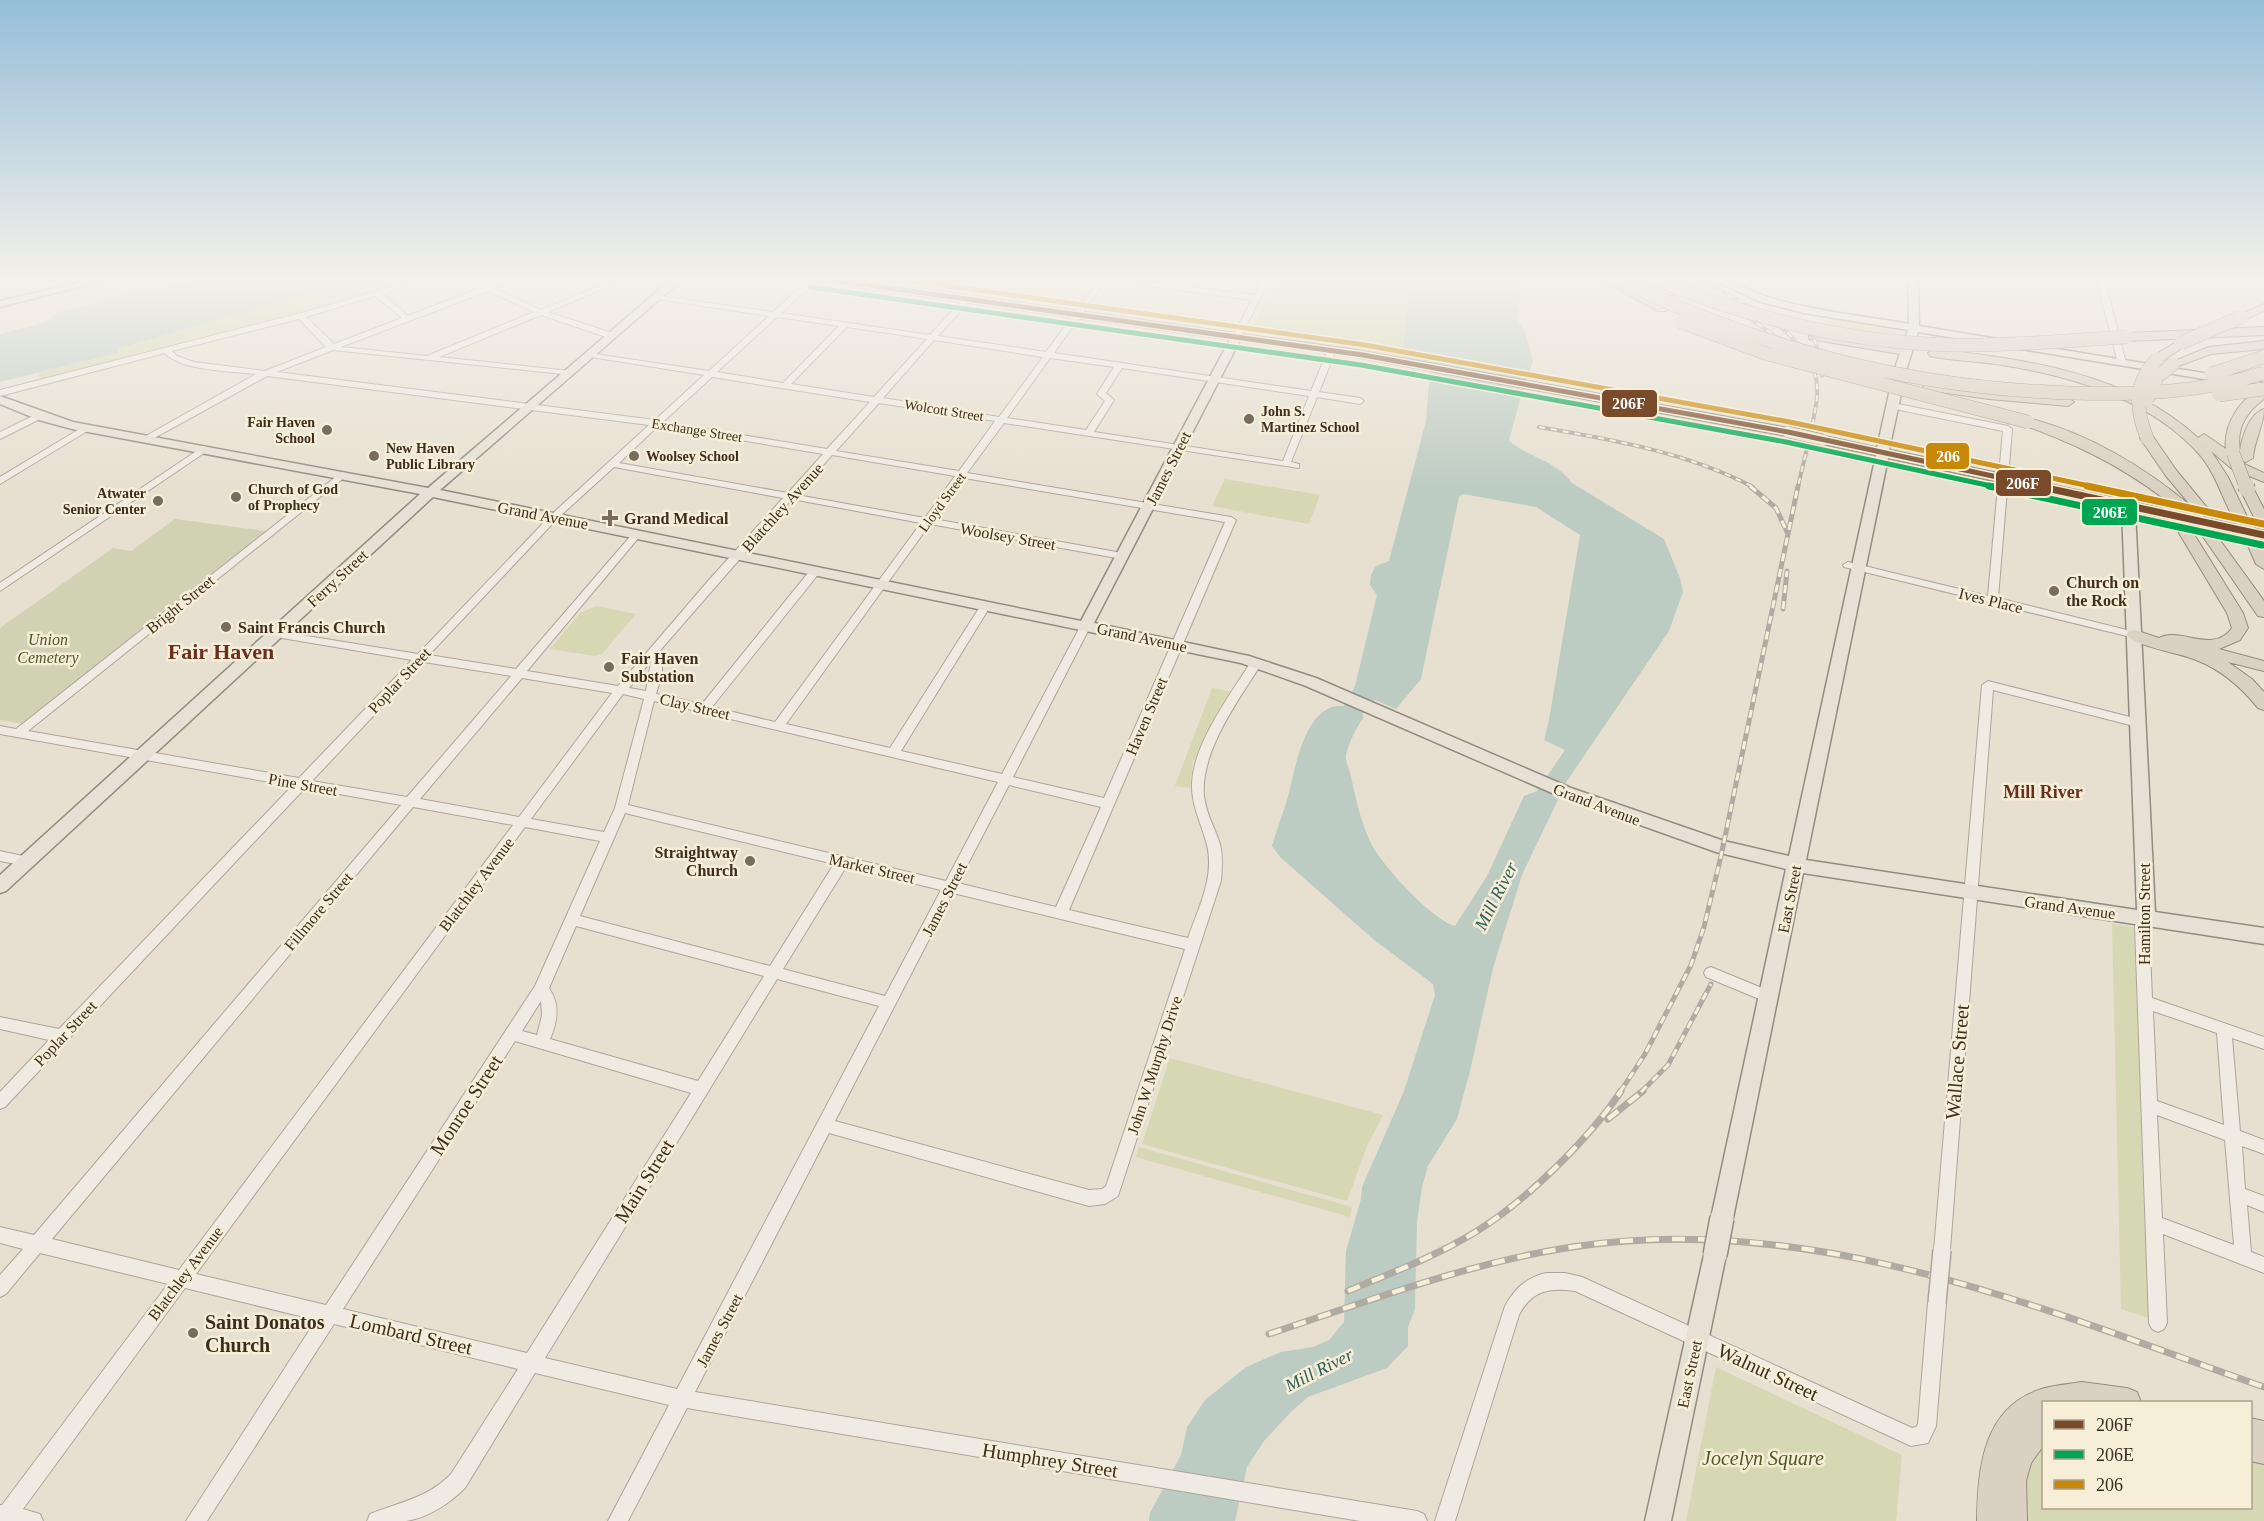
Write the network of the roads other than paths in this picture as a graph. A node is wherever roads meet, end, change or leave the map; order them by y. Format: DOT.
graph roads {
  1 [pos="170,348"];
  2 [pos="333,348"];
  3 [pos="452,348"];
  4 [pos="599,348"];
  5 [pos="738,348"];
  6 [pos="822,348"];
  7 [pos="924,348"];
  8 [pos="1005,348"];
  9 [pos="1053,348"];
  10 [pos="1231,348"];
  11 [pos="1318,348"];
  12 [pos="1749,348"];
  13 [pos="1766,348"];
  14 [pos="1794,348"];
  15 [pos="1825,348"];
  16 [pos="1886,348"];
  17 [pos="1908,348"];
  18 [pos="2030,348"];
  19 [pos="2118,348"];
  20 [pos="2174,348"];
  21 [pos="2237,348"];
  22 [pos="166,349"];
  23 [pos="1332,350"];
  24 [pos="1934,352"];
  25 [pos="1048,354"];
  26 [pos="591,355"];
  27 [pos="2264,357"];
  28 [pos="428,358"];
  29 [pos="2122,363"];
  30 [pos="1120,365"];
  31 [pos="570,373"];
  32 [pos="711,373"];
  33 [pos="2264,373"];
  34 [pos="265,374"];
  35 [pos="1214,379"];
  36 [pos="785,385"];
  37 [pos="2263,391"];
  38 [pos="0,393"];
  39 [pos="1314,394"];
  40 [pos="0,400"];
  41 [pos="877,400"];
  42 [pos="1360,401"];
  43 [pos="1893,406"];
  44 [pos="531,407"];
  45 [pos="2264,413"];
  46 [pos="39,416"];
  47 [pos="1001,419"];
  48 [pos="656,423"];
  49 [pos="86,428"];
  50 [pos="1089,433"];
  51 [pos="0,436"];
  52 [pos="2151,438"];
  53 [pos="147,439"];
  54 [pos="2078,441"];
  55 [pos="1178,447"];
  56 [pos="204,449"];
  57 [pos="831,452"];
  58 [pos="1883,453"];
  59 [pos="2240,456"];
  60 [pos="611,464"];
  61 [pos="962,474"];
  62 [pos="342,475"];
  63 [pos="2264,478"];
  64 [pos="2004,479"];
  65 [pos="0,481"];
  66 [pos="431,492"];
  67 [pos="789,497"];
  68 [pos="1148,506"];
  69 [pos="2128,506"];
  70 [pos="554,517"];
  71 [pos="2185,518"];
  72 [pos="1231,520"];
  73 [pos="927,521"];
  74 [pos="2264,523"];
  75 [pos="2210,525"];
  76 [pos="638,534"];
  77 [pos="2258,537"];
  78 [pos="739,554"];
  79 [pos="1122,556"];
  80 [pos="2264,564"];
  81 [pos="1853,567"];
  82 [pos="816,570"];
  83 [pos="882,584"];
  84 [pos="0,588"];
  85 [pos="2264,598"];
  86 [pos="1993,600"];
  87 [pos="986,605"];
  88 [pos="2264,612"];
  89 [pos="1086,625"];
  90 [pos="276,634"];
  91 [pos="2135,635"];
  92 [pos="2166,640"];
  93 [pos="1177,644"];
  94 [pos="652,655"];
  95 [pos="421,657"];
  96 [pos="1256,663"];
  97 [pos="2264,666"];
  98 [pos="519,673"];
  99 [pos="622,690"];
  100 [pos="651,696"];
  101 [pos="2264,704"];
  102 [pos="705,708"];
  103 [pos="2138,723"];
  104 [pos="778,726"];
  105 [pos="0,730"];
  106 [pos="18,733"];
  107 [pos="894,752"];
  108 [pos="144,754"];
  109 [pos="1006,779"];
  110 [pos="302,784"];
  111 [pos="409,803"];
  112 [pos="1108,804"];
  113 [pos="621,808"];
  114 [pos="521,823"];
  115 [pos="607,837"];
  116 [pos="0,856"];
  117 [pos="27,861"];
  118 [pos="843,861"];
  119 [pos="1796,866"];
  120 [pos="0,886"];
  121 [pos="951,886"];
  122 [pos="1970,892"];
  123 [pos="1061,912"];
  124 [pos="2145,918"];
  125 [pos="571,919"];
  126 [pos="2264,936"];
  127 [pos="1193,945"];
  128 [pos="775,973"];
  129 [pos="1711,973"];
  130 [pos="541,989"];
  131 [pos="1769,997"];
  132 [pos="2145,1002"];
  133 [pos="890,1003"];
  134 [pos="0,1023"];
  135 [pos="2224,1029"];
  136 [pos="512,1034"];
  137 [pos="61,1036"];
  138 [pos="541,1042"];
  139 [pos="2264,1043"];
  140 [pos="702,1089"];
  141 [pos="0,1102"];
  142 [pos="2149,1105"];
  143 [pos="826,1125"];
  144 [pos="2233,1136"];
  145 [pos="2264,1147"];
  146 [pos="2238,1194"];
  147 [pos="2264,1204"];
  148 [pos="2153,1222"];
  149 [pos="0,1235"];
  150 [pos="38,1243"];
  151 [pos="2243,1257"];
  152 [pos="2264,1265"];
  153 [pos="181,1278"];
  154 [pos="0,1288"];
  155 [pos="330,1315"];
  156 [pos="2158,1323"];
  157 [pos="1697,1339"];
  158 [pos="531,1362"];
  159 [pos="683,1399"];
  160 [pos="2055,1401"];
  161 [pos="2120,1401"];
  162 [pos="2042,1404"];
  163 [pos="2042,1427"];
  164 [pos="1921,1436"];
  165 [pos="3,1516"];
  166 [pos="33,1521"];
  167 [pos="196,1521"];
  168 [pos="377,1521"];
  169 [pos="618,1521"];
  170 [pos="1417,1521"];
  171 [pos="1445,1521"];
  172 [pos="1658,1521"];
  173 [pos="1991,1521"];
  174 [pos="2013,1521"];
  1 -- 22 [label="street"];
  2 -- 28 [label="street"];
  2 -- 34 [label="street"];
  3 -- 28 [label="street"];
  4 -- 26 [label="main road, Ferry Street"];
  5 -- 32 [label="street, Poplar Street"];
  6 -- 36 [label="street"];
  7 -- 41 [label="street, Blatchley Avenue"];
  8 -- 25 [label="street"];
  9 -- 25 [label="street, Lloyd Street"];
  10 -- 35 [label="main road, James Street"];
  11 -- 23 [label="main road"];
  12 -- 54 [label="highway, bridge"];
  13 -- 37 [label="highway, bridge"];
  14 -- 33 [label="highway, bridge"];
  15 -- 27 [label="highway, bridge"];
  16 -- 24 [label="highway"];
  17 -- 43 [label="main road, East Street"];
  18 -- 29 [label="main road"];
  19 -- 29 [label="street"];
  20 -- 52 [label="highway, bridge"];
  21 -- 52 [label="highway, bridge"];
  22 -- 34 [label="street, Exchange Street"];
  22 -- 38 [label="street"];
  23 -- 39 [label="street"];
  23 -- 58 [label="main road, bridge"];
  24 -- 63 [label="highway"];
  24 -- 77 [label="highway, bridge"];
  25 -- 30 [label="street"];
  25 -- 47 [label="street, Lloyd Street"];
  26 -- 31 [label="main road, Ferry Street"];
  26 -- 32 [label="street, Wolcott Street"];
  28 -- 31 [label="street"];
  29 -- 37 [label="main road"];
  30 -- 35 [label="street"];
  30 -- 50 [label="street"];
  31 -- 44 [label="main road, Ferry Street"];
  32 -- 36 [label="street, Wolcott Street"];
  32 -- 48 [label="street, Poplar Street"];
  34 -- 44 [label="street, Exchange Street"];
  34 -- 53 [label="street"];
  35 -- 39 [label="street"];
  35 -- 55 [label="main road, James Street"];
  36 -- 41 [label="street, Wolcott Street"];
  37 -- 59 [label="highway"];
  39 -- 42 [label="street"];
  39 -- 55 [label="street, Wolcott Street"];
  40 -- 46 [label="main road, Grand Avenue"];
  41 -- 47 [label="street, Wolcott Street"];
  41 -- 57 [label="street, Blatchley Avenue"];
  43 -- 58 [label="main road, East Street"];
  43 -- 64 [label="street"];
  44 -- 48 [label="street, Exchange Street"];
  44 -- 66 [label="main road, Ferry Street"];
  45 -- 59 [label="highway"];
  46 -- 49 [label="main road, Grand Avenue"];
  46 -- 51 [label="street"];
  47 -- 50 [label="street, Wolcott Street"];
  47 -- 61 [label="street, Lloyd Street"];
  48 -- 57 [label="street, Exchange Street"];
  48 -- 60 [label="street, Poplar Street"];
  49 -- 53 [label="main road, Grand Avenue"];
  49 -- 65 [label="street"];
  50 -- 55 [label="street, Wolcott Street"];
  52 -- 75 [label="highway"];
  53 -- 56 [label="main road, Grand Avenue"];
  54 -- 71 [label="highway, bridge"];
  54 -- 71 [label="highway"];
  55 -- 68 [label="main road, James Street"];
  56 -- 62 [label="main road, Grand Avenue"];
  56 -- 84 [label="street"];
  57 -- 61 [label="street, Exchange Street"];
  57 -- 67 [label="street, Blatchley Avenue"];
  58 -- 64 [label="main road"];
  58 -- 81 [label="main road, East Street"];
  59 -- 74 [label="highway"];
  60 -- 67 [label="street, Woolsey Street"];
  60 -- 70 [label="street, Poplar Street"];
  61 -- 68 [label="street, Exchange Street"];
  61 -- 73 [label="street, Lloyd Street"];
  62 -- 66 [label="main road, Grand Avenue"];
  62 -- 106 [label="street, Bright Street"];
  64 -- 69 [label="main road"];
  64 -- 86 [label="street"];
  66 -- 70 [label="main road, Grand Avenue"];
  66 -- 90 [label="main road, Ferry Street"];
  67 -- 73 [label="street, Woolsey Street"];
  67 -- 78 [label="street, Blatchley Avenue"];
  68 -- 72 [label="street, Exchange Street"];
  68 -- 79 [label="main road, James Street"];
  69 -- 77 [label="main road"];
  69 -- 91 [label="main road, Hamilton Street"];
  70 -- 76 [label="main road, Grand Avenue"];
  70 -- 95 [label="street, Poplar Street"];
  71 -- 75 [label="highway, bridge"];
  71 -- 92 [label="highway"];
  72 -- 93 [label="street, Haven Street"];
  73 -- 79 [label="street, Woolsey Street"];
  73 -- 83 [label="street, Lloyd Street"];
  75 -- 85 [label="highway"];
  75 -- 88 [label="highway"];
  76 -- 78 [label="main road, Grand Avenue"];
  76 -- 98 [label="street, Fillmore Street"];
  77 -- 80 [label="highway"];
  78 -- 82 [label="main road, Grand Avenue"];
  78 -- 94 [label="street, Blatchley Avenue"];
  79 -- 89 [label="main road, James Street"];
  81 -- 86 [label="street, Ives Place"];
  81 -- 119 [label="main road, East Street"];
  82 -- 83 [label="main road, Grand Avenue"];
  82 -- 102 [label="street"];
  83 -- 87 [label="main road, Grand Avenue"];
  83 -- 104 [label="street, Lloyd Street"];
  86 -- 91 [label="street, Ives Place"];
  87 -- 89 [label="main road, Grand Avenue"];
  87 -- 107 [label="street"];
  89 -- 93 [label="main road, Grand Avenue"];
  89 -- 109 [label="street, James Street"];
  90 -- 95 [label="street, Clay Street"];
  90 -- 108 [label="main road, Ferry Street"];
  91 -- 92 [label="highway"];
  91 -- 101 [label="highway"];
  91 -- 103 [label="main road, Hamilton Street"];
  92 -- 97 [label="highway"];
  93 -- 96 [label="main road, Grand Avenue"];
  93 -- 112 [label="street, Haven Street"];
  94 -- 99 [label="street, Blatchley Avenue"];
  94 -- 100 [label="street, Monroe Street"];
  95 -- 98 [label="street, Clay Street"];
  95 -- 110 [label="street, Poplar Street"];
  96 -- 119 [label="main road, Grand Avenue"];
  96 -- 127 [label="street, John W Murphy Drive"];
  98 -- 99 [label="street, Clay Street"];
  98 -- 111 [label="street, Fillmore Street"];
  99 -- 100 [label="street, Clay Street"];
  99 -- 114 [label="street, Blatchley Avenue"];
  100 -- 102 [label="street, Clay Street"];
  100 -- 113 [label="street, Monroe Street"];
  102 -- 104 [label="street, Clay Street"];
  103 -- 122 [label="street, Wallace Street"];
  103 -- 124 [label="main road, Hamilton Street"];
  104 -- 107 [label="street, Clay Street"];
  105 -- 106 [label="street, Pine Street"];
  106 -- 108 [label="street, Pine Street"];
  107 -- 109 [label="street, Clay Street"];
  108 -- 110 [label="street, Pine Street"];
  108 -- 117 [label="main road, Ferry Street"];
  109 -- 112 [label="street, Clay Street"];
  109 -- 121 [label="street, James Street"];
  110 -- 111 [label="street, Pine Street"];
  110 -- 137 [label="street, Poplar Street"];
  111 -- 114 [label="street, Pine Street"];
  111 -- 150 [label="street, Fillmore Street"];
  112 -- 123 [label="street, Haven Street"];
  113 -- 115 [label="street, Monroe Street"];
  113 -- 118 [label="street, Market Street"];
  114 -- 115 [label="street, Pine Street"];
  114 -- 153 [label="street, Blatchley Avenue"];
  115 -- 125 [label="street, Monroe Street"];
  116 -- 117 [label="street"];
  117 -- 120 [label="main road, Ferry Street"];
  118 -- 121 [label="street, Market Street"];
  118 -- 128 [label="street, Main Street"];
  119 -- 122 [label="main road, Grand Avenue"];
  119 -- 131 [label="main road, East Street"];
  121 -- 123 [label="street, Market Street"];
  121 -- 133 [label="street, James Street"];
  122 -- 124 [label="main road, Grand Avenue"];
  122 -- 164 [label="street, Wallace Street, bridge"];
  123 -- 127 [label="street, Market Street"];
  124 -- 126 [label="main road, Grand Avenue"];
  124 -- 132 [label="street, Hamilton Street"];
  125 -- 128 [label="street"];
  125 -- 130 [label="street, Monroe Street"];
  127 -- 143 [label="street, John W Murphy Drive"];
  128 -- 133 [label="street"];
  128 -- 140 [label="street, Main Street"];
  129 -- 131 [label="street"];
  130 -- 136 [label="street, Monroe Street"];
  130 -- 138 [label="street"];
  131 -- 157 [label="main road, East Street, bridge"];
  132 -- 135 [label="street"];
  132 -- 142 [label="street, Hamilton Street"];
  133 -- 143 [label="street, James Street"];
  134 -- 137 [label="street"];
  135 -- 139 [label="street"];
  135 -- 144 [label="street"];
  136 -- 138 [label="street"];
  136 -- 155 [label="street, Monroe Street"];
  137 -- 141 [label="street, Poplar Street"];
  138 -- 140 [label="street"];
  140 -- 158 [label="street, Main Street"];
  142 -- 144 [label="street"];
  142 -- 148 [label="street, Hamilton Street"];
  143 -- 159 [label="street, James Street"];
  144 -- 145 [label="street"];
  144 -- 146 [label="street"];
  146 -- 147 [label="street"];
  146 -- 151 [label="street"];
  148 -- 151 [label="street"];
  148 -- 156 [label="street, Hamilton Street"];
  149 -- 150 [label="street, Lombard Street"];
  150 -- 153 [label="street, Lombard Street"];
  150 -- 154 [label="street, Fillmore Street"];
  151 -- 152 [label="street"];
  153 -- 155 [label="street, Lombard Street"];
  153 -- 165 [label="street, Blatchley Avenue"];
  155 -- 158 [label="street, Lombard Street"];
  155 -- 167 [label="street, Monroe Street"];
  157 -- 164 [label="street, Walnut Street"];
  157 -- 171 [label="street, Walnut Street"];
  157 -- 172 [label="main road, East Street"];
  158 -- 159 [label="street, Lombard Street"];
  158 -- 168 [label="street, Main Street"];
  159 -- 169 [label="street, James Street"];
  159 -- 170 [label="street, Humphrey Street"];
  160 -- 161 [label="highway"];
  162 -- 173 [label="highway"];
  163 -- 174 [label="highway"];
  165 -- 166 [label="street"];
}
